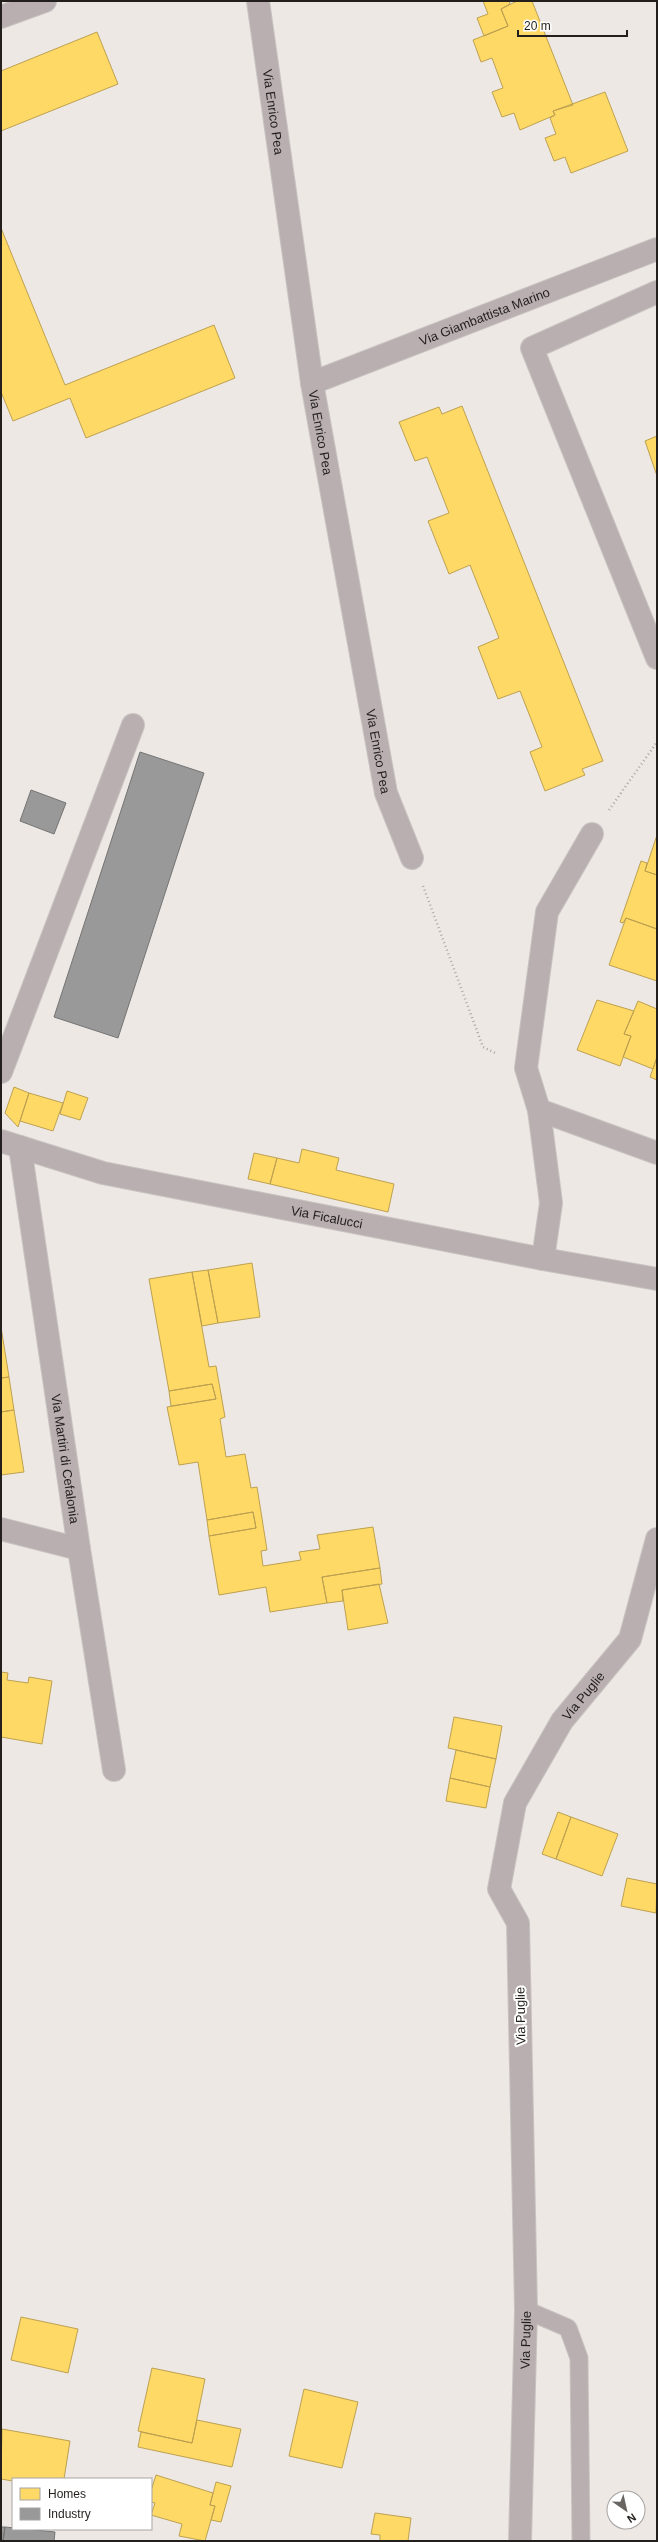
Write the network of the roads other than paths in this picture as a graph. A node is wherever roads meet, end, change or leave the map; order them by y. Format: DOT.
graph roads {
  1 [pos="45,1"];
  2 [pos="258,1"];
  3 [pos="1,17"];
  4 [pos="657,249"];
  5 [pos="657,292"];
  6 [pos="312,383"];
  7 [pos="657,658"];
  8 [pos="133,725"];
  9 [pos="592,834"];
  10 [pos="412,858"];
  11 [pos="1,1072"];
  12 [pos="539,1110"];
  13 [pos="10,1144"];
  14 [pos="657,1153"];
  15 [pos="543,1260"];
  16 [pos="657,1279"];
  17 [pos="1,1529"];
  18 [pos="657,1539"];
  19 [pos="79,1548"];
  20 [pos="114,1770"];
  21 [pos="526,2310"];
  22 [pos="520,2541"];
  23 [pos="580,2541"];
  1 -- 3 [label="street"];
  2 -- 6 [label="street, Via Enrico Pea"];
  4 -- 6 [label="street, Via Giambattista Marino"];
  5 -- 7 [label="street"];
  6 -- 10 [label="street, Via Enrico Pea"];
  8 -- 11 [label="street"];
  9 -- 12 [label="street"];
  12 -- 14 [label="street"];
  12 -- 15 [label="street"];
  13 -- 15 [label="street, Via Ficalucci"];
  13 -- 19 [label="street, Via Martiri di Cefalonia"];
  15 -- 16 [label="street, Via Ficalucci"];
  17 -- 19 [label="street"];
  18 -- 21 [label="street, Via Puglie"];
  19 -- 20 [label="street, Via Martiri di Cefalonia"];
  21 -- 22 [label="street, Via Puglie"];
  21 -- 23 [label="lane"];
}
